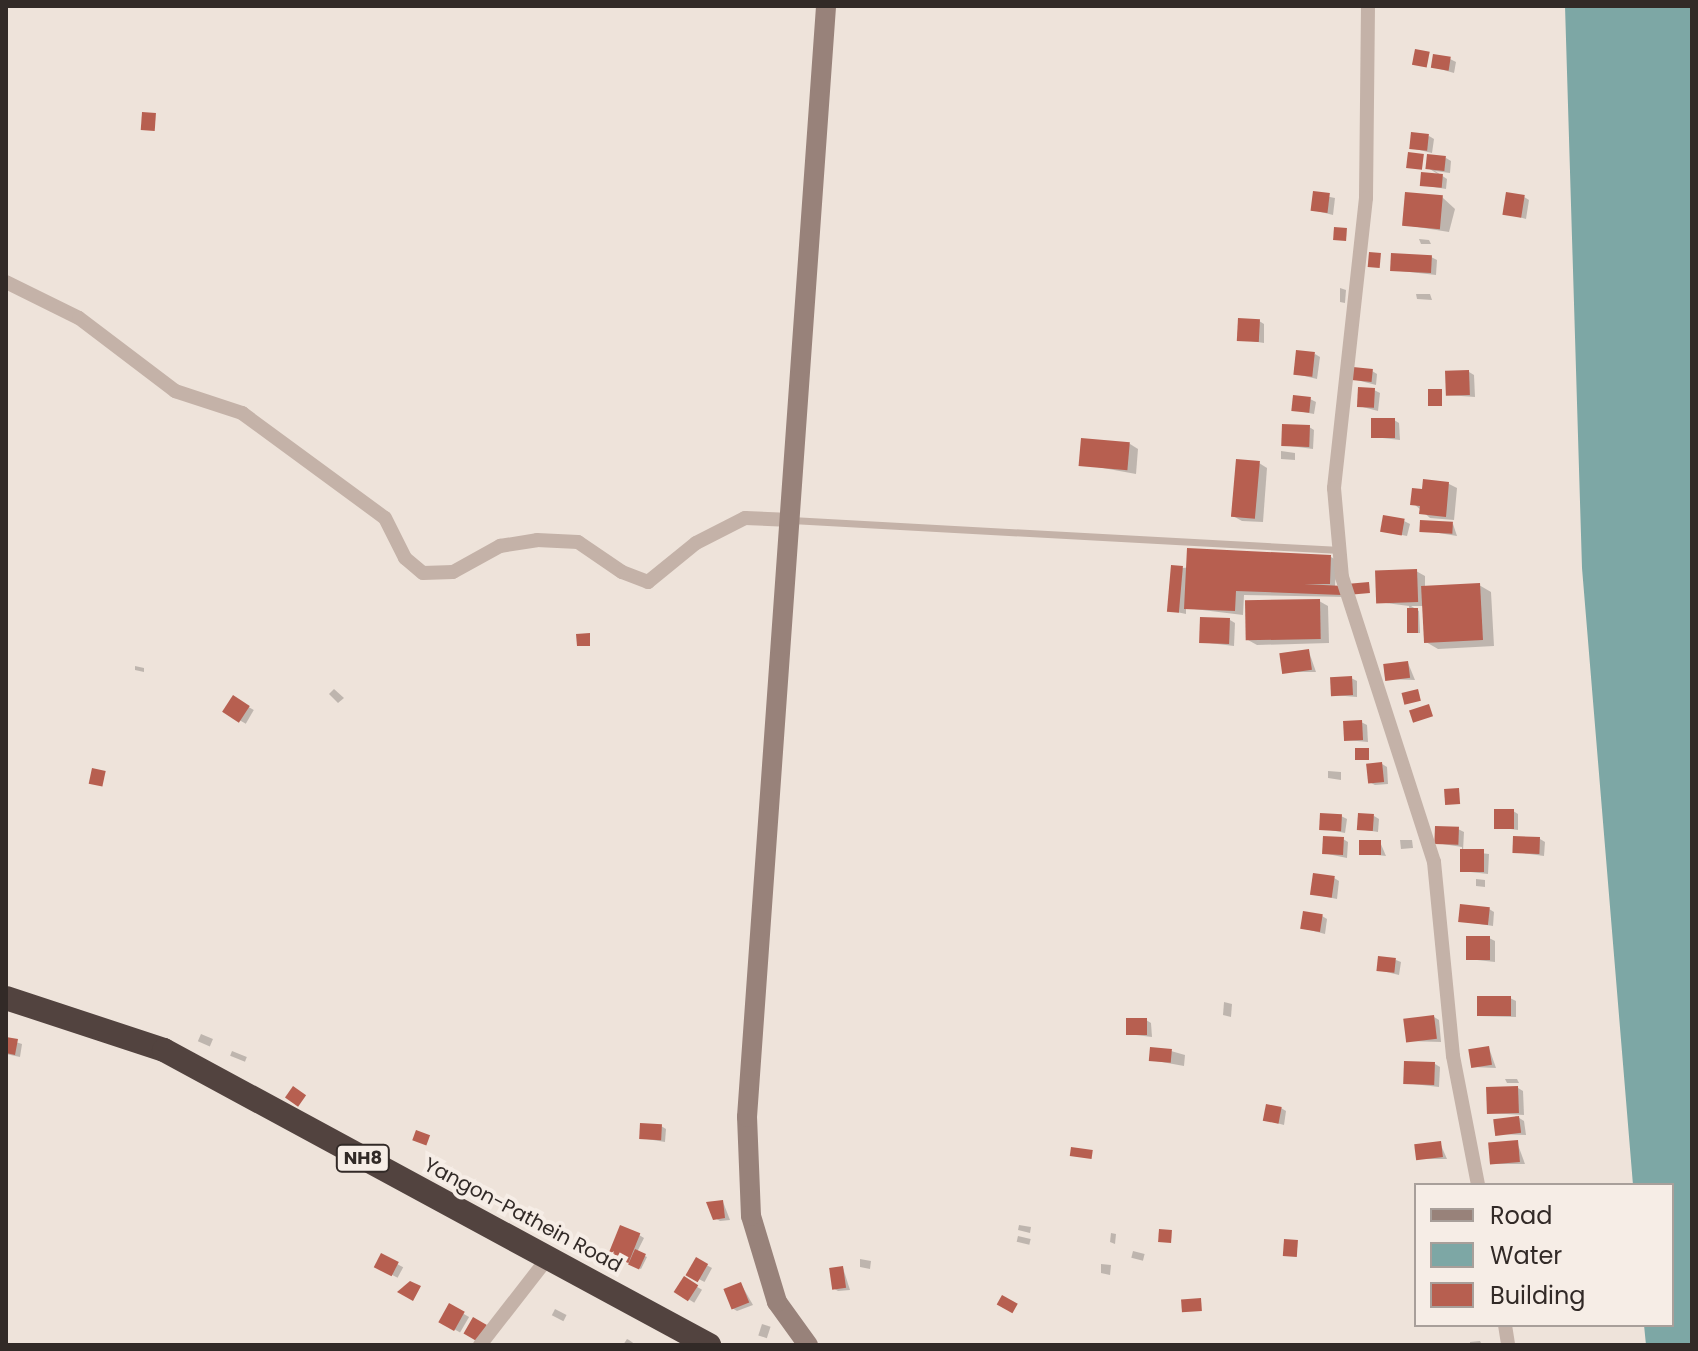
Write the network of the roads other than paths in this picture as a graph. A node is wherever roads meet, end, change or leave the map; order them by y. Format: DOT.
graph roads {
  1 [pos="826,6"];
  2 [pos="1368,6"];
  3 [pos="6,282"];
  4 [pos="791,520"];
  5 [pos="1340,550"];
  6 [pos="6,998"];
  7 [pos="1478,1183"];
  8 [pos="550,1255"];
  9 [pos="480,1345"];
  10 [pos="709,1345"];
  11 [pos="808,1345"];
  1 -- 4 [label="street"];
  2 -- 5 [label="street"];
  3 -- 4 [label="street"];
  4 -- 5 [label="lane"];
  4 -- 11 [label="street"];
  5 -- 7 [label="street"];
  6 -- 8 [label="highway, Yangon-Pathein Road / NH8"];
  8 -- 9 [label="street"];
  8 -- 10 [label="highway, Yangon-Pathein Road / NH8"];
}
